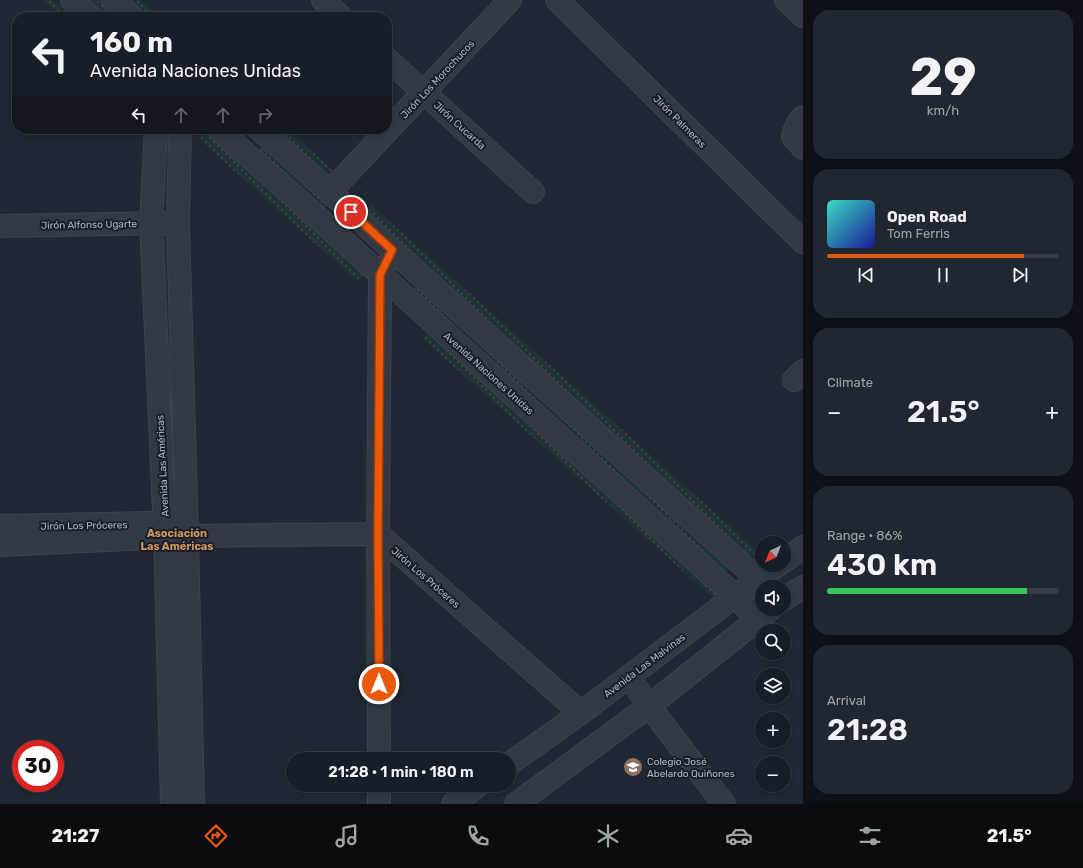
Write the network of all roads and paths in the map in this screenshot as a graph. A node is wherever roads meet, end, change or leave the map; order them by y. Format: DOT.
graph roads {
  1 [pos="72,0"];
  2 [pos="112,0"];
  3 [pos="323,0"];
  4 [pos="510,0"];
  5 [pos="557,0"];
  6 [pos="786,0"];
  7 [pos="85,12"];
  8 [pos="126,12"];
  9 [pos="336,12"];
  10 [pos="803,16"];
  11 [pos="392,63"];
  12 [pos="424,92"];
  13 [pos="803,116"];
  14 [pos="392,126"];
  15 [pos="156,134"];
  16 [pos="180,134"];
  17 [pos="224,134"];
  18 [pos="264,134"];
  19 [pos="385,134"];
  20 [pos="803,148"];
  21 [pos="330,192"];
  22 [pos="533,192"];
  23 [pos="151,223"];
  24 [pos="178,223"];
  25 [pos="0,226"];
  26 [pos="803,242"];
  27 [pos="392,250"];
  28 [pos="380,275"];
  29 [pos="0,526"];
  30 [pos="165,534"];
  31 [pos="378,534"];
  32 [pos="187,536"];
  33 [pos="0,545"];
  34 [pos="803,547"];
  35 [pos="791,556"];
  36 [pos="772,572"];
  37 [pos="760,580"];
  38 [pos="766,580"];
  39 [pos="755,587"];
  40 [pos="803,587"];
  41 [pos="791,595"];
  42 [pos="735,596"];
  43 [pos="755,609"];
  44 [pos="764,616"];
  45 [pos="629,677"];
  46 [pos="649,706"];
  47 [pos="581,713"];
  48 [pos="379,752"];
  49 [pos="516,759"];
  50 [pos="379,792"];
  51 [pos="469,792"];
  52 [pos="172,804"];
  53 [pos="193,804"];
  54 [pos="379,804"];
  55 [pos="452,804"];
  56 [pos="516,804"];
  57 [pos="724,804"];
  1 -- 7 [label="street"];
  2 -- 8 [label="street"];
  3 -- 9 [label="street"];
  4 -- 12 [label="street, Jirón Los Morochucos"];
  5 -- 26 [label="street, Jirón Palmeras"];
  6 -- 10 [label="street"];
  11 -- 12 [label="street, Jirón Cucarda"];
  12 -- 14 [label="street, Jirón Los Morochucos"];
  12 -- 22 [label="street, Jirón Cucarda"];
  13 -- 20 [label="street"];
  15 -- 23 [label="street, Avenida Las Américas"];
  16 -- 24 [label="street"];
  17 -- 28 [label="street, Avenida Naciones Unidas"];
  18 -- 21 [label="street"];
  19 -- 21 [label="street, Jirón Los Morochucos"];
  21 -- 27 [label="street"];
  23 -- 24 [label="street, Jirón Alfonso Ugarte"];
  23 -- 25 [label="street, Jirón Alfonso Ugarte"];
  23 -- 30 [label="street, Avenida Las Américas"];
  24 -- 32 [label="street"];
  27 -- 28 [label="street"];
  27 -- 37 [label="street"];
  28 -- 31 [label="street"];
  28 -- 42 [label="street, Avenida Naciones Unidas"];
  29 -- 30 [label="street, Jirón Los Próceres"];
  30 -- 32 [label="street, Jirón Los Próceres"];
  30 -- 33 [label="street, Jirón Los Próceres"];
  30 -- 52 [label="street, Avenida Las Américas"];
  31 -- 32 [label="street, Jirón Los Próceres"];
  31 -- 47 [label="street, Jirón Los Próceres"];
  31 -- 48 [label="street"];
  32 -- 53 [label="street"];
  34 -- 35 [label="street"];
  36 -- 38 [label="street, Avenida Las Malvinas"];
  39 -- 42 [label="street, Avenida Las Malvinas"];
  40 -- 41 [label="street"];
  42 -- 43 [label="street, Avenida Naciones Unidas"];
  42 -- 45 [label="street, Avenida Las Malvinas"];
  44 -- 46 [label="street"];
  45 -- 46 [label="street"];
  45 -- 47 [label="street, Avenida Las Malvinas"];
  46 -- 56 [label="street"];
  46 -- 57 [label="street"];
  47 -- 49 [label="street, Avenida Las Malvinas"];
  50 -- 54 [label="street"];
  51 -- 55 [label="street"];
}
